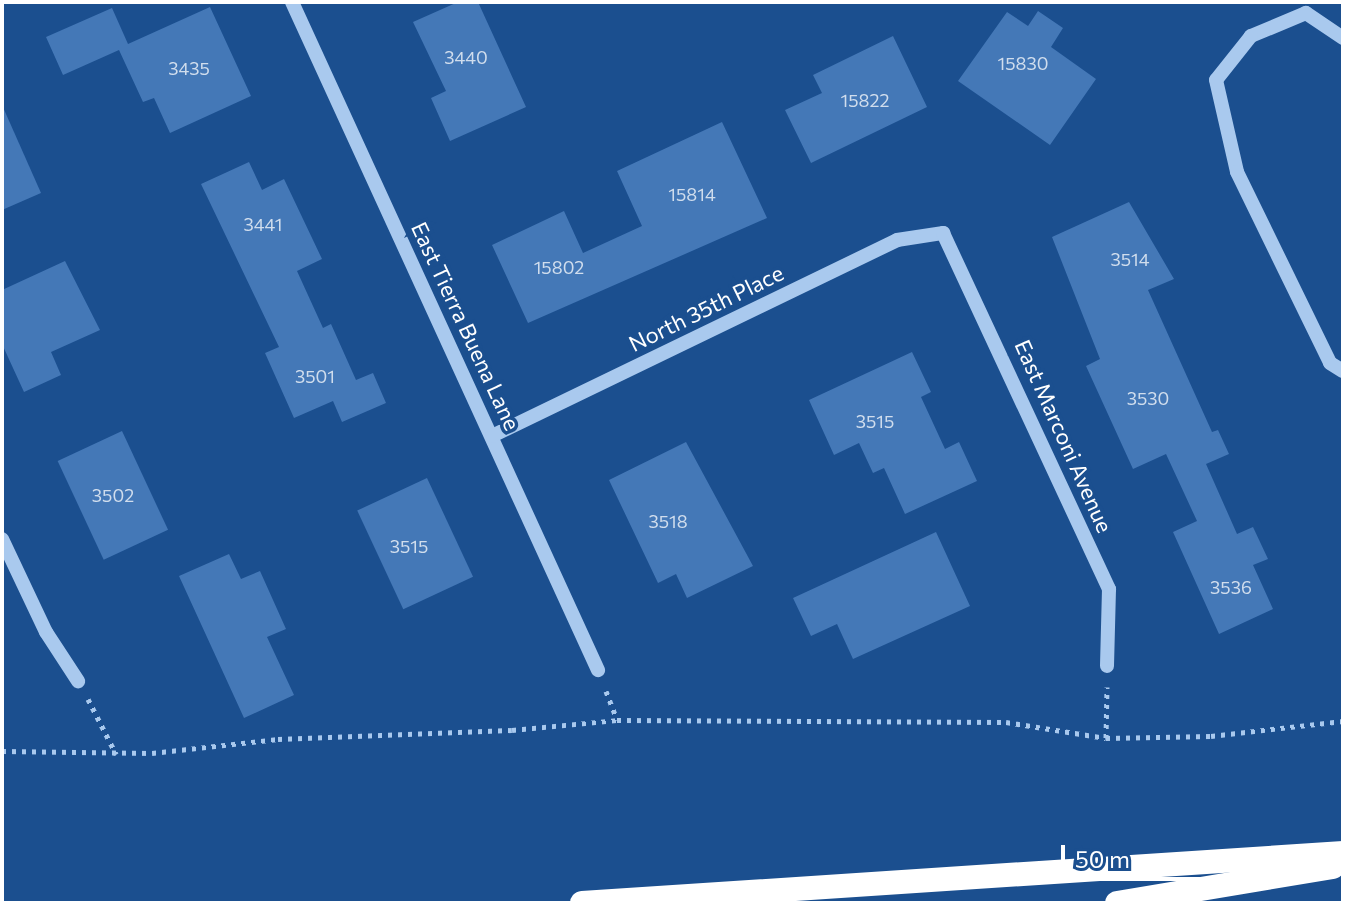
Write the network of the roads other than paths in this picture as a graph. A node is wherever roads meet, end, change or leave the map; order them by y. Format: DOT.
graph roads {
  1 [pos="292,2"];
  2 [pos="1343,38"];
  3 [pos="943,233"];
  4 [pos="1343,371"];
  5 [pos="492,436"];
  6 [pos="2,539"];
  7 [pos="1107,666"];
  8 [pos="598,670"];
  9 [pos="78,681"];
  10 [pos="1343,853"];
  11 [pos="1343,866"];
  12 [pos="582,903"];
  13 [pos="1117,903"];
  1 -- 5 [label="street, East Tierra Buena Lane"];
  2 -- 4 [label="street"];
  3 -- 5 [label="street, North 35th Place"];
  3 -- 7 [label="street, East Marconi Avenue"];
  5 -- 8 [label="street, East Tierra Buena Lane"];
  6 -- 9 [label="street"];
  10 -- 12 [label="highway"];
  11 -- 13 [label="highway"];
}
